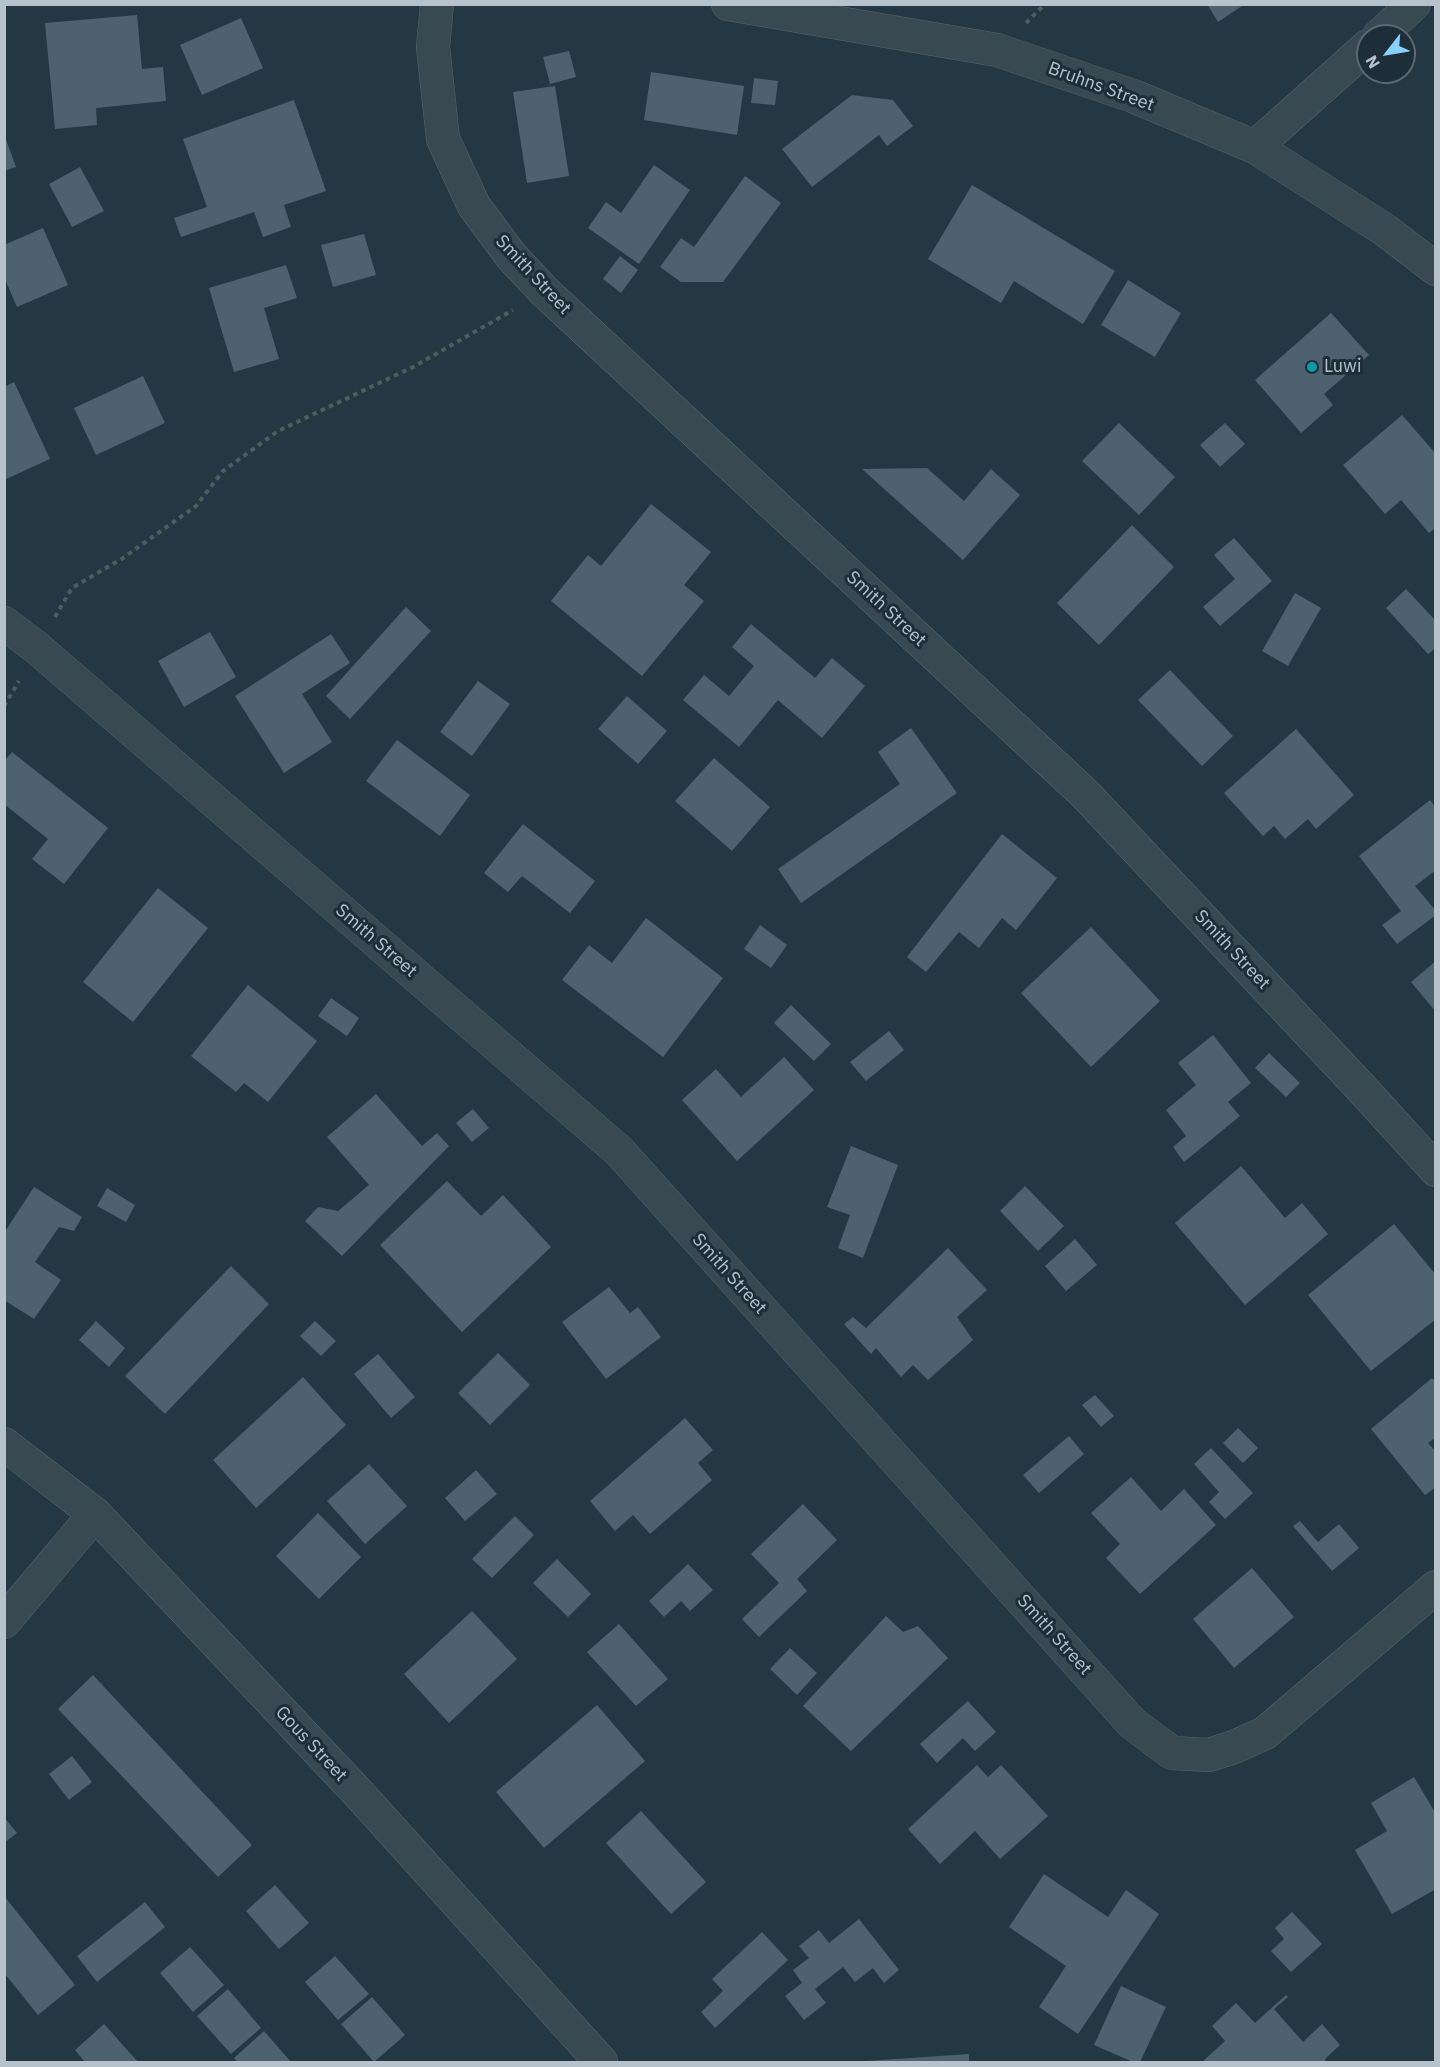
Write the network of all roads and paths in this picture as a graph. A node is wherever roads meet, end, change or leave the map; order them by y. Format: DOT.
graph roads {
  1 [pos="437,4"];
  2 [pos="728,4"];
  3 [pos="1414,4"];
  4 [pos="1392,24"];
  5 [pos="1356,57"];
  6 [pos="1256,147"];
  7 [pos="1436,269"];
  8 [pos="545,292"];
  9 [pos="4,623"];
  10 [pos="38,648"];
  11 [pos="4,706"];
  12 [pos="1436,1170"];
  13 [pos="4,1444"];
  14 [pos="95,1514"];
  15 [pos="1436,1587"];
  16 [pos="4,1622"];
  17 [pos="601,2062"];
  1 -- 8 [label="street, Smith Street"];
  2 -- 6 [label="street, Bruhns Street"];
  3 -- 4 [label="street"];
  5 -- 6 [label="street"];
  6 -- 7 [label="street, Bruhns Street"];
  8 -- 10 [label="path"];
  8 -- 12 [label="street, Smith Street"];
  9 -- 10 [label="street, Smith Street"];
  10 -- 11 [label="path"];
  10 -- 15 [label="street, Smith Street"];
  13 -- 14 [label="street, Gous Street"];
  14 -- 16 [label="street"];
  14 -- 17 [label="street, Gous Street"];
}
